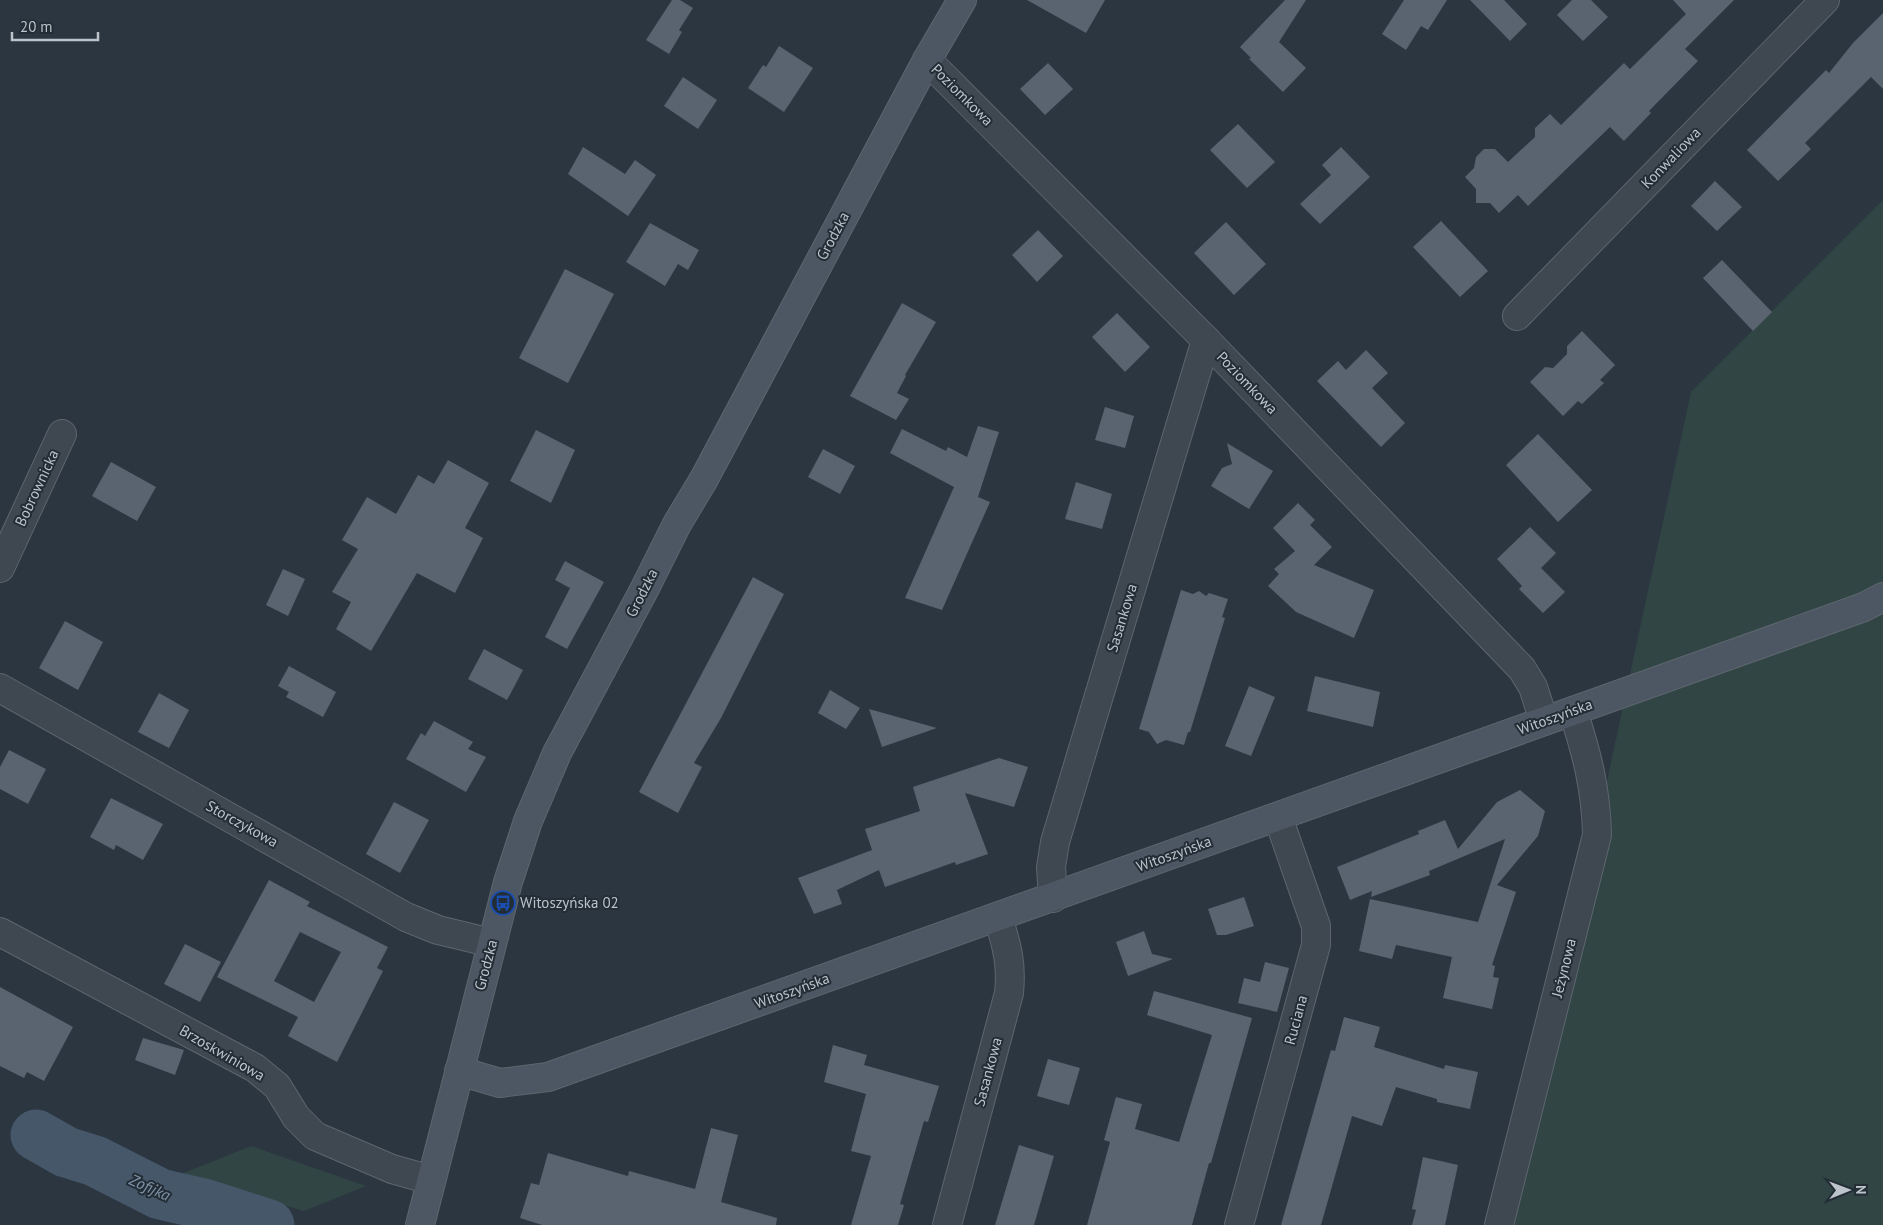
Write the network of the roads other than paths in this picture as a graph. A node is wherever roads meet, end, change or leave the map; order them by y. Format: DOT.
graph roads {
  1 [pos="962,0"];
  2 [pos="1809,6"];
  3 [pos="927,60"];
  4 [pos="1517,316"];
  5 [pos="1206,340"];
  6 [pos="62,434"];
  7 [pos="0,568"];
  8 [pos="1883,597"];
  9 [pos="0,688"];
  10 [pos="1574,711"];
  11 [pos="1544,721"];
  12 [pos="1278,817"];
  13 [pos="1053,898"];
  14 [pos="998,918"];
  15 [pos="0,932"];
  16 [pos="492,943"];
  17 [pos="459,1071"];
  18 [pos="431,1180"];
  19 [pos="420,1225"];
  20 [pos="947,1225"];
  21 [pos="1239,1225"];
  22 [pos="1500,1225"];
  1 -- 3 [label="street, Grodzka"];
  2 -- 4 [label="street, Konwaliowa"];
  3 -- 5 [label="street, Poziomkowa"];
  3 -- 16 [label="street, Grodzka"];
  5 -- 11 [label="street, Poziomkowa"];
  5 -- 13 [label="street, Sasankowa"];
  6 -- 7 [label="street, Bobrownicka"];
  8 -- 10 [label="street, Witoszyńska"];
  9 -- 16 [label="street, Storczykowa"];
  10 -- 11 [label="street, Witoszyńska"];
  10 -- 22 [label="street, Jeżynowa"];
  11 -- 12 [label="street, Witoszyńska"];
  12 -- 13 [label="street, Witoszyńska"];
  12 -- 21 [label="street, Ruciana"];
  13 -- 14 [label="street, Witoszyńska"];
  14 -- 17 [label="street, Witoszyńska"];
  14 -- 20 [label="street, Sasankowa"];
  15 -- 18 [label="street, Brzoskwiniowa"];
  16 -- 17 [label="street, Grodzka"];
  17 -- 18 [label="street, Grodzka"];
  18 -- 19 [label="street, Grodzka"];
}
